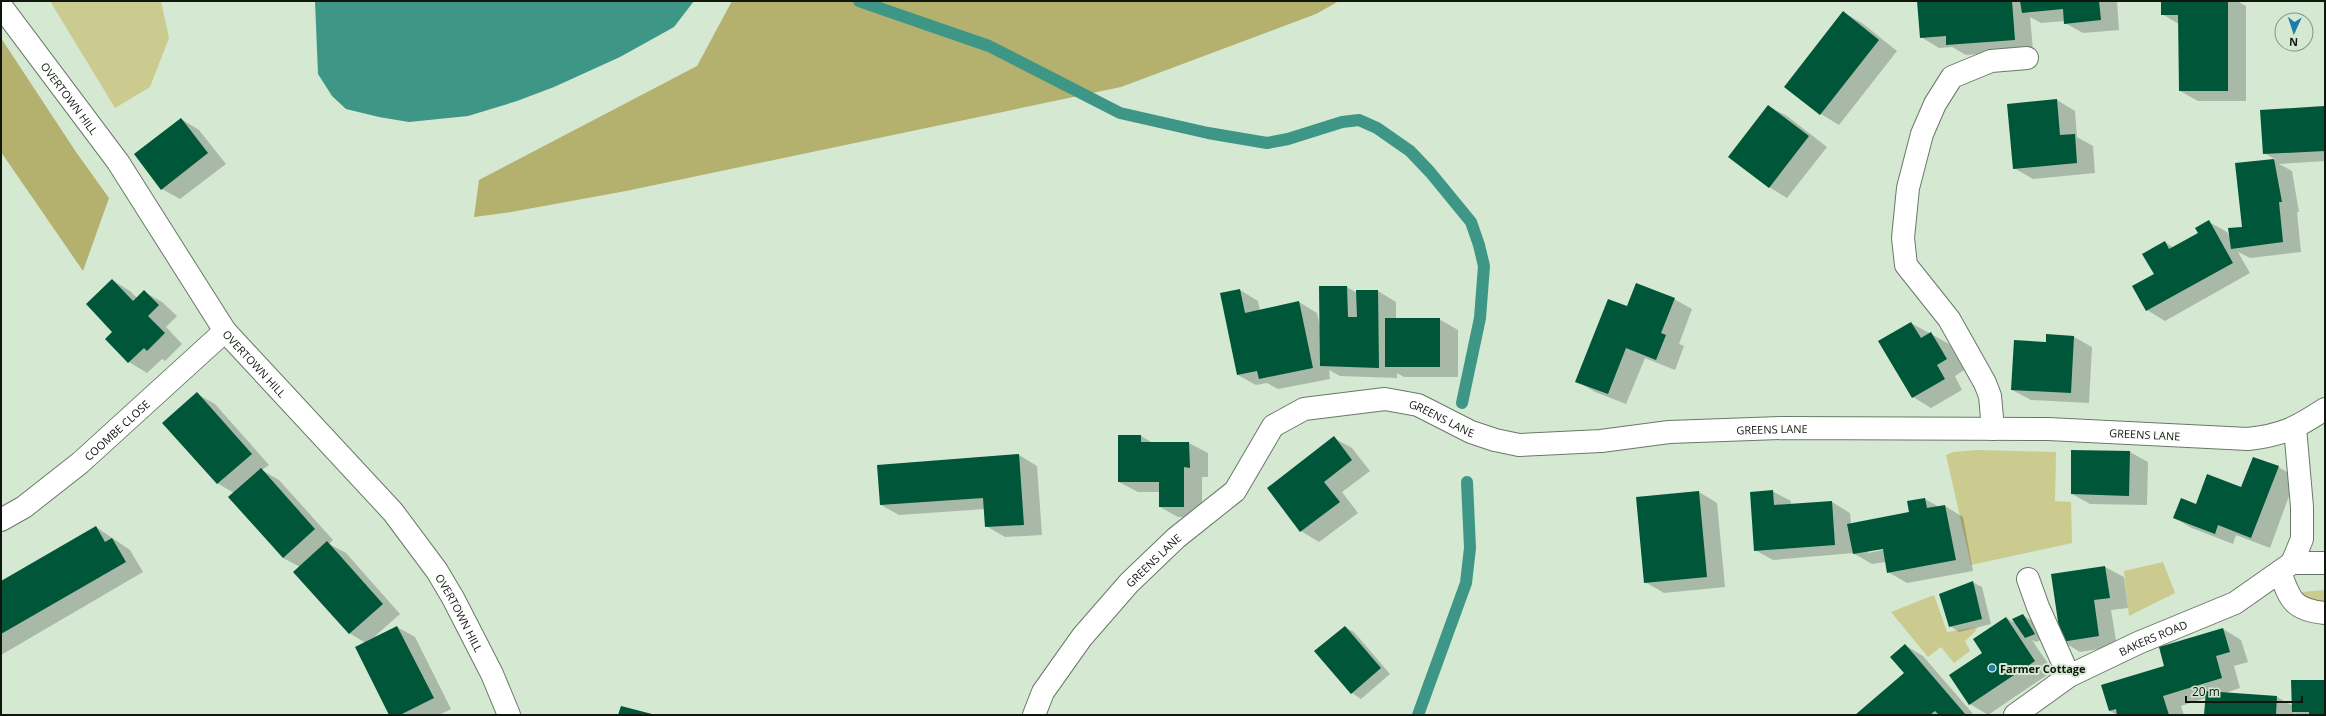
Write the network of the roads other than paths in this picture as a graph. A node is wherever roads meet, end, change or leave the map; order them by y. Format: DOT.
graph roads {
  1 [pos="1,6"];
  2 [pos="2027,58"];
  3 [pos="225,331"];
  4 [pos="2325,409"];
  5 [pos="2295,428"];
  6 [pos="1993,429"];
  7 [pos="1,520"];
  8 [pos="2325,563"];
  9 [pos="2286,568"];
  10 [pos="2028,579"];
  11 [pos="2325,613"];
  12 [pos="2069,676"];
  13 [pos="510,715"];
  14 [pos="1034,715"];
  15 [pos="2015,715"];
  1 -- 3 [label="street, OVERTOWN HILL"];
  2 -- 6 [label="street"];
  3 -- 7 [label="street, COOMBE CLOSE"];
  3 -- 13 [label="street, OVERTOWN HILL"];
  4 -- 5 [label="street, GREENS LANE"];
  5 -- 6 [label="street, GREENS LANE"];
  5 -- 9 [label="street"];
  6 -- 14 [label="street, GREENS LANE"];
  8 -- 9 [label="street"];
  9 -- 11 [label="street"];
  9 -- 12 [label="street, BAKERS ROAD"];
  10 -- 12 [label="street"];
  12 -- 15 [label="street, BAKERS ROAD"];
}
